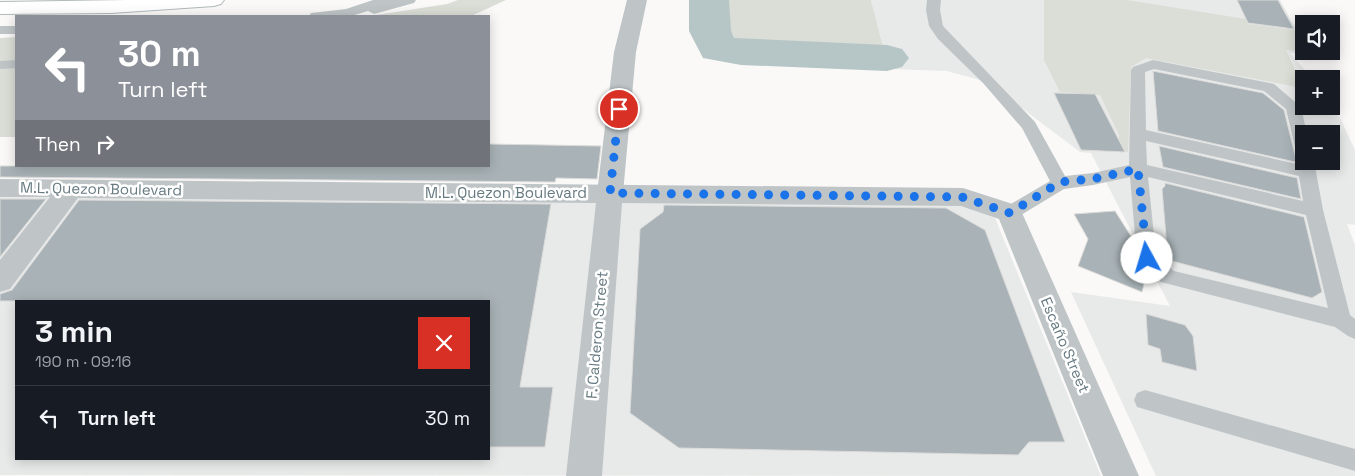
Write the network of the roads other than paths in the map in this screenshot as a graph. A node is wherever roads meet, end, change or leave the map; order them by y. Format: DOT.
graph roads {
  1 [pos="214,0"];
  2 [pos="386,0"];
  3 [pos="409,0"];
  4 [pos="636,0"];
  5 [pos="934,0"];
  6 [pos="0,8"];
  7 [pos="348,13"];
  8 [pos="327,15"];
  9 [pos="0,30"];
  10 [pos="15,30"];
  11 [pos="15,64"];
  12 [pos="0,66"];
  13 [pos="1298,125"];
  14 [pos="1138,134"];
  15 [pos="1295,161"];
  16 [pos="1138,169"];
  17 [pos="1306,170"];
  18 [pos="1060,182"];
  19 [pos="0,188"];
  20 [pos="71,189"];
  21 [pos="610,193"];
  22 [pos="1314,210"];
  23 [pos="1010,213"];
  24 [pos="0,281"];
  25 [pos="1348,325"];
  26 [pos="1145,400"];
  27 [pos="1355,460"];
  28 [pos="584,476"];
  29 [pos="1121,476"];
  1 -- 6 [label="main road"];
  2 -- 7 [label="lane"];
  3 -- 7 [label="lane"];
  4 -- 21 [label="street, F. Calderon Street"];
  5 -- 18 [label="lane"];
  7 -- 8 [label="lane"];
  9 -- 10 [label="lane"];
  11 -- 12 [label="lane"];
  13 -- 14 [label="lane"];
  14 -- 15 [label="lane"];
  14 -- 16 [label="lane"];
  16 -- 18 [label="lane"];
  16 -- 22 [label="lane"];
  16 -- 25 [label="lane"];
  17 -- 22 [label="lane"];
  18 -- 23 [label="lane"];
  19 -- 20 [label="street, M.L. Quezon Boulevard"];
  20 -- 21 [label="street, M.L. Quezon Boulevard"];
  20 -- 24 [label="street"];
  21 -- 23 [label="street, M.L. Quezon Boulevard"];
  21 -- 28 [label="street, F. Calderon Street"];
  22 -- 25 [label="lane"];
  23 -- 29 [label="street, Escaño Street"];
  26 -- 27 [label="lane"];
}
